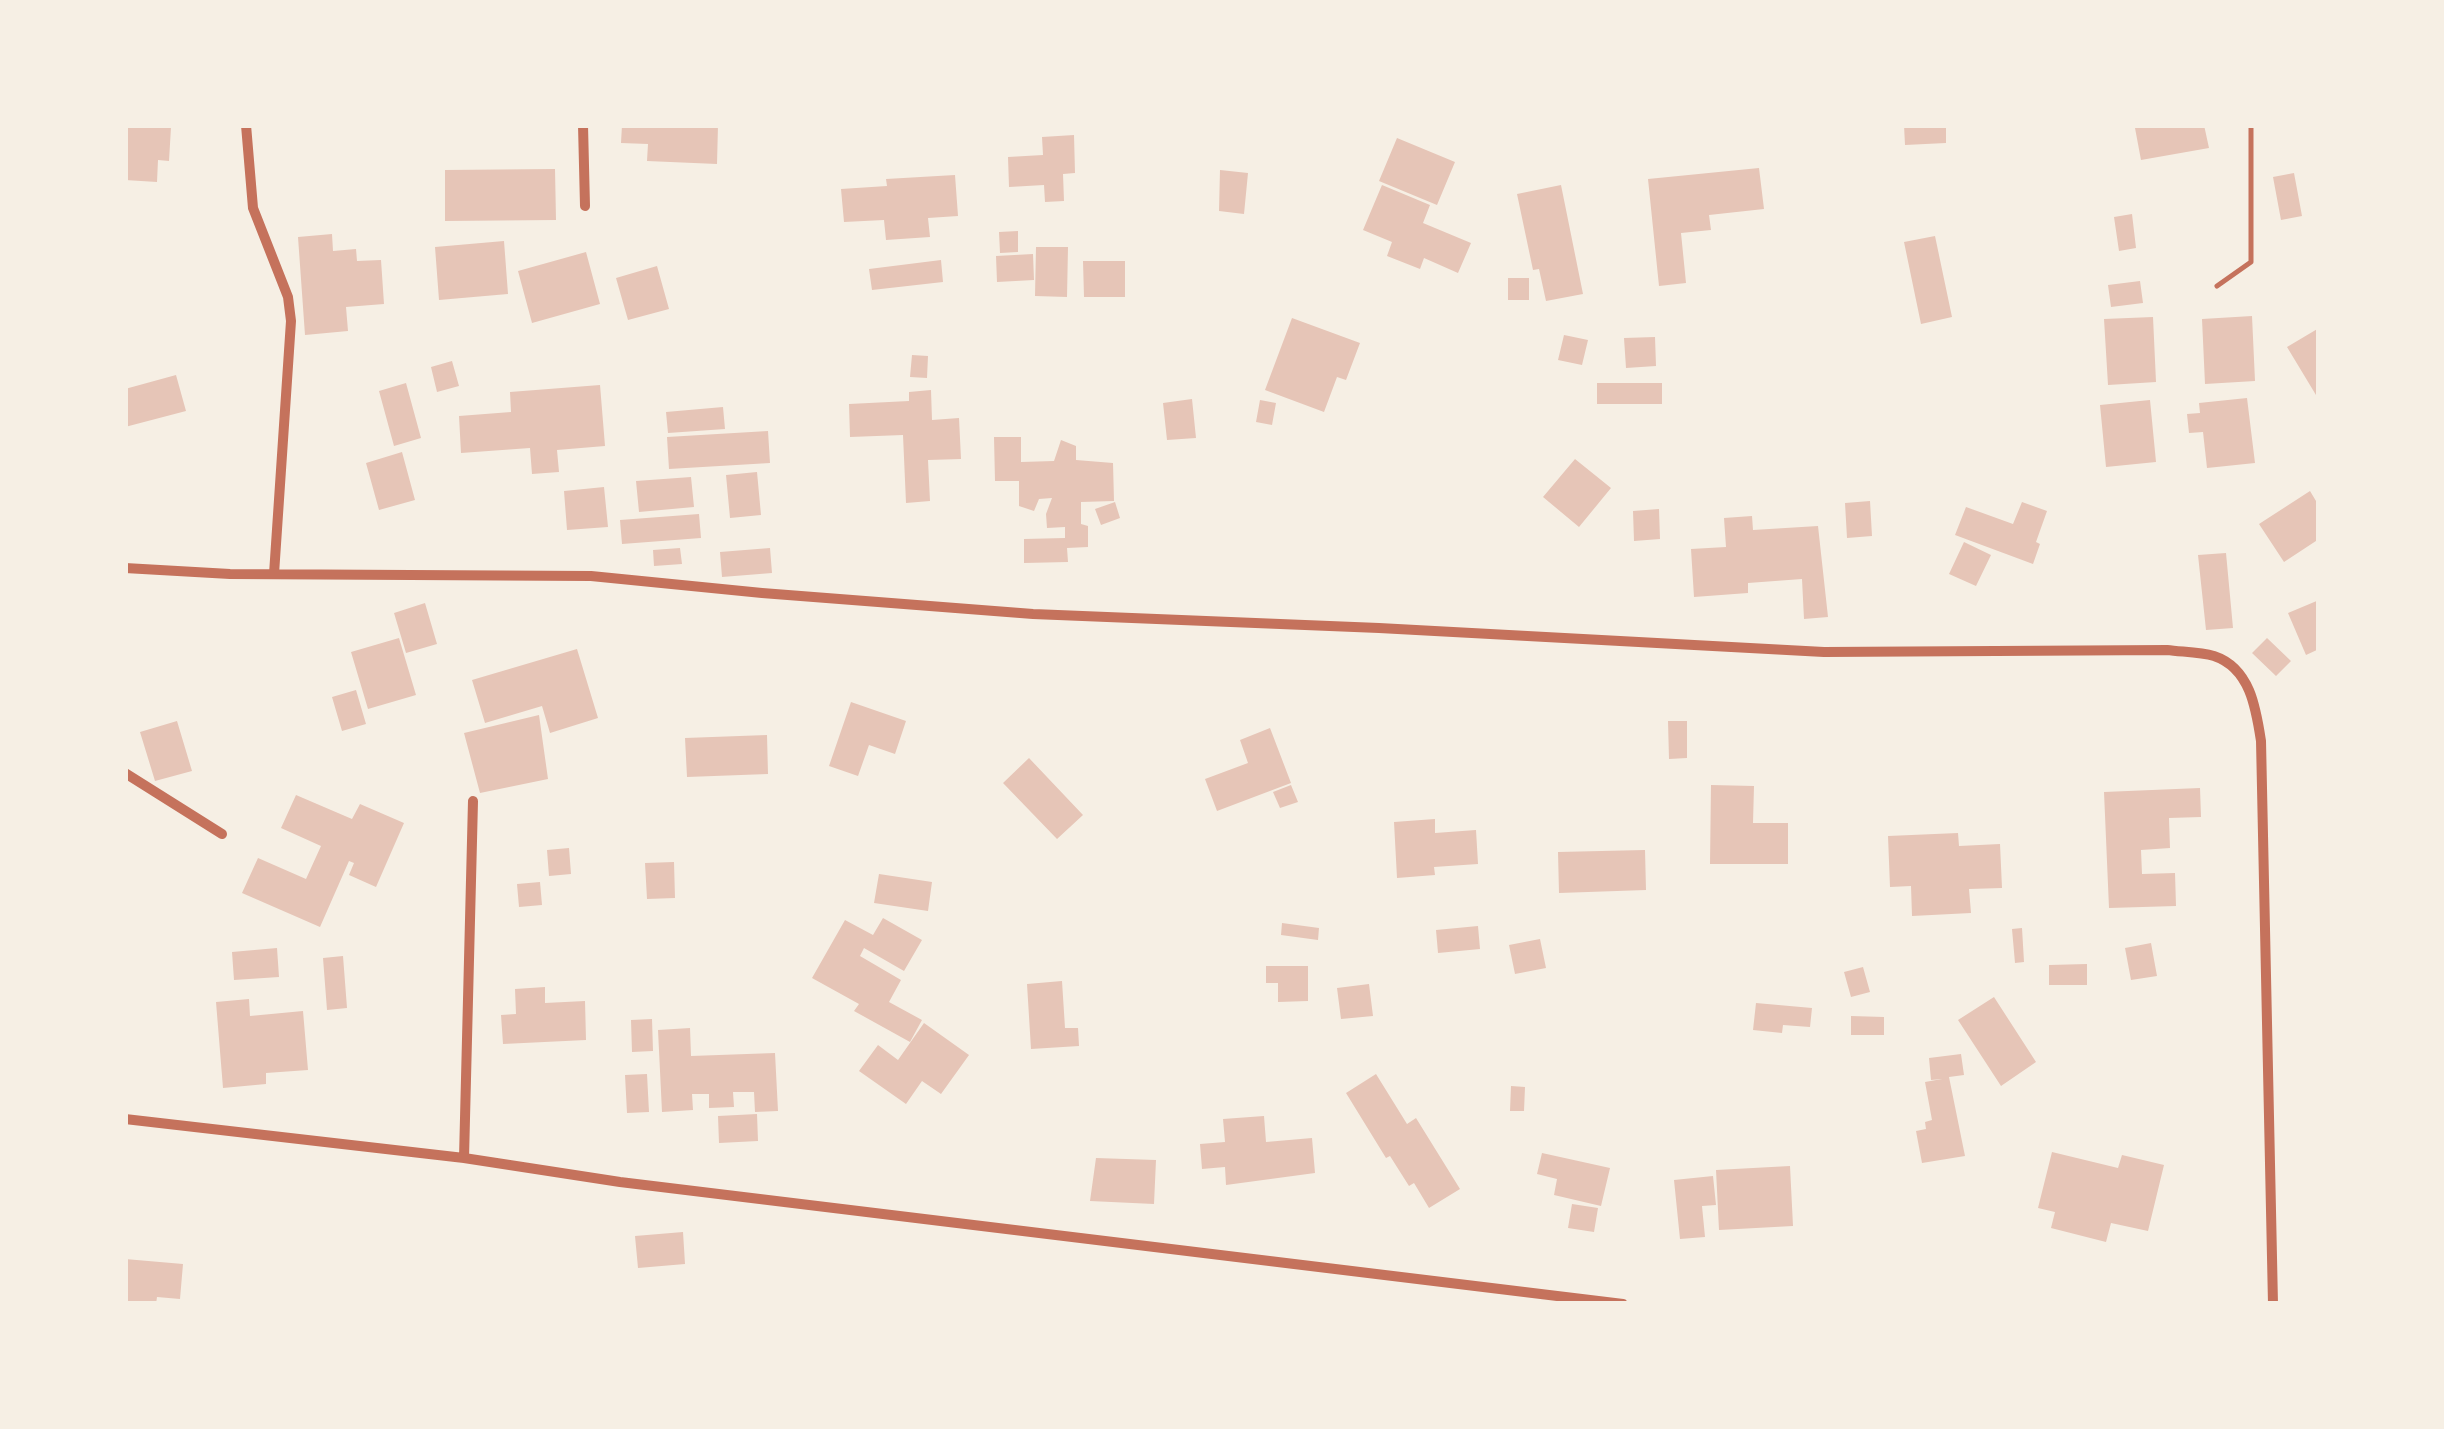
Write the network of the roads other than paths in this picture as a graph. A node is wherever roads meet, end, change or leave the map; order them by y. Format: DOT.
graph roads {
  1 [pos="246,125"];
  2 [pos="583,125"];
  3 [pos="2251,125"];
  4 [pos="584,206"];
  5 [pos="2217,286"];
  6 [pos="125,568"];
  7 [pos="274,574"];
  8 [pos="125,773"];
  9 [pos="473,801"];
  10 [pos="222,834"];
  11 [pos="125,1119"];
  12 [pos="464,1158"];
  13 [pos="1623,1304"];
  14 [pos="2272,1304"];
  1 -- 7 [label="street"];
  2 -- 4 [label="street"];
  3 -- 5 [label="lane"];
  6 -- 7 [label="street"];
  7 -- 14 [label="street"];
  8 -- 10 [label="street"];
  9 -- 12 [label="street"];
  11 -- 12 [label="street"];
  12 -- 13 [label="street"];
}
